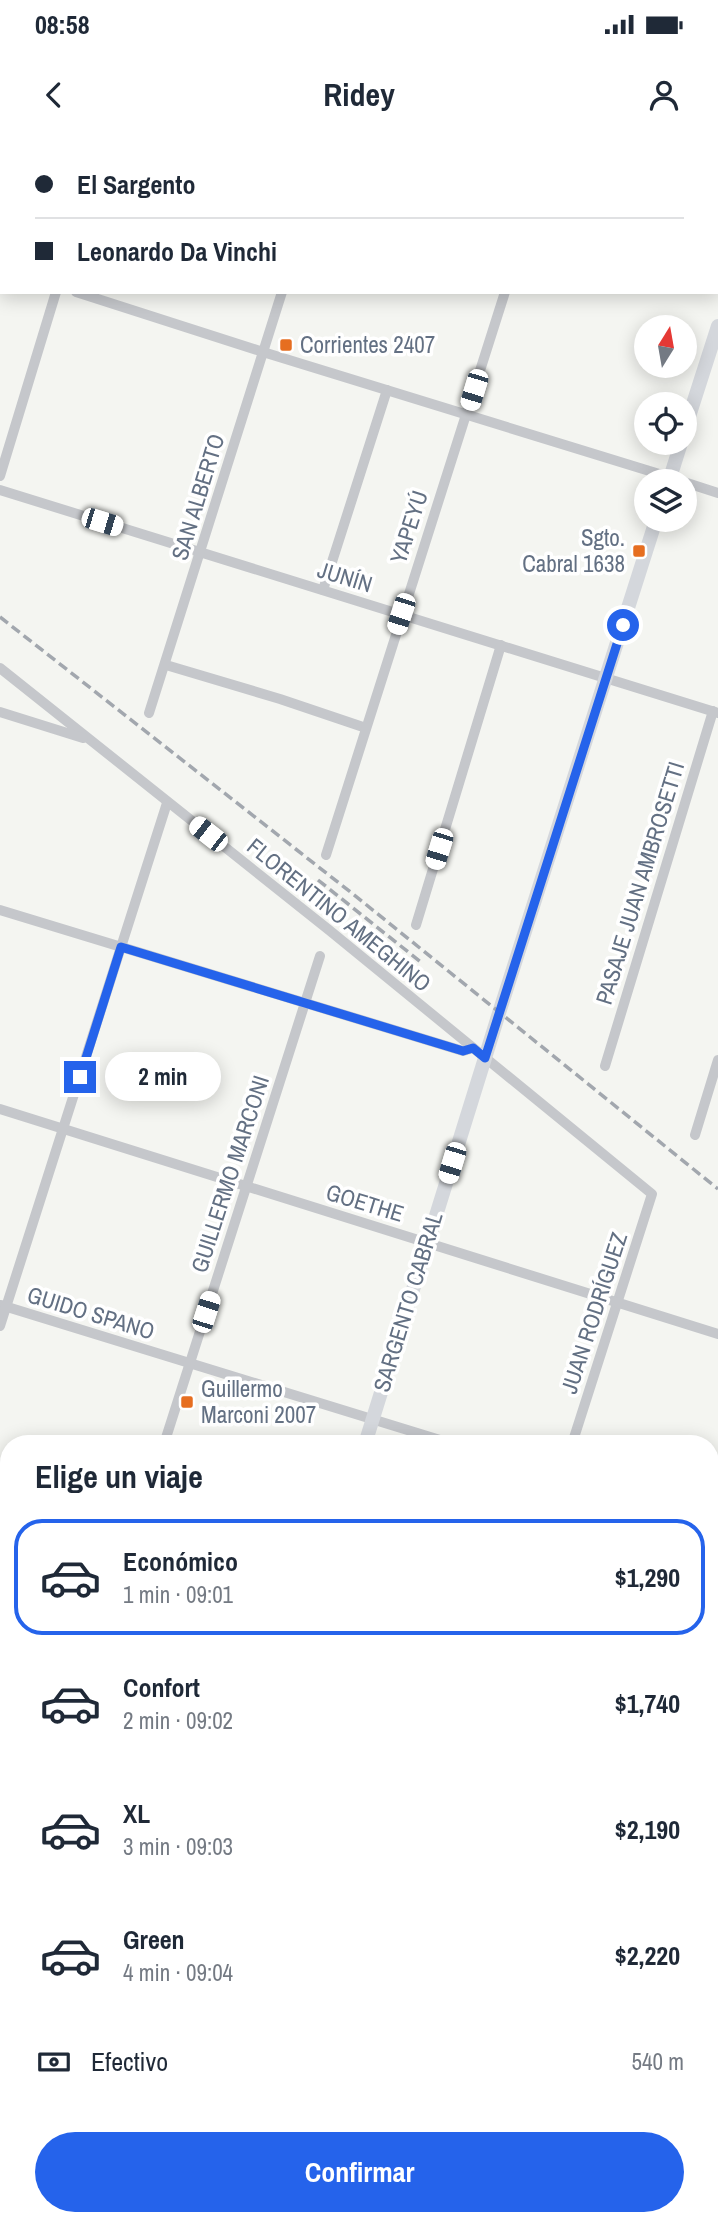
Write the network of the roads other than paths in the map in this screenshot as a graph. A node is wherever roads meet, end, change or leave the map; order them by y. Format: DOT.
graph roads {
  1 [pos="55,294"];
  2 [pos="82,294"];
  3 [pos="281,294"];
  4 [pos="504,294"];
  5 [pos="718,326"];
  6 [pos="263,352"];
  7 [pos="387,390"];
  8 [pos="697,392"];
  9 [pos="466,415"];
  10 [pos="640,469"];
  11 [pos="0,476"];
  12 [pos="697,486"];
  13 [pos="0,490"];
  14 [pos="718,493"];
  15 [pos="652,532"];
  16 [pos="201,552"];
  17 [pos="323,590"];
  18 [pos="401,614"];
  19 [pos="501,645"];
  20 [pos="166,665"];
  21 [pos="0,668"];
  22 [pos="606,678"];
  23 [pos="0,712"];
  24 [pos="715,712"];
  25 [pos="149,713"];
  26 [pos="366,728"];
  27 [pos="88,739"];
  28 [pos="167,803"];
  29 [pos="326,855"];
  30 [pos="0,910"];
  31 [pos="416,925"];
  32 [pos="121,947"];
  33 [pos="320,956"];
  34 [pos="305,1003"];
  35 [pos="479,1053"];
  36 [pos="718,1060"];
  37 [pos="605,1066"];
  38 [pos="0,1109"];
  39 [pos="63,1129"];
  40 [pos="695,1135"];
  41 [pos="246,1186"];
  42 [pos="652,1194"];
  43 [pos="427,1243"];
  44 [pos="617,1302"];
  45 [pos="3,1306"];
  46 [pos="0,1326"];
  47 [pos="718,1334"];
  48 [pos="190,1363"];
  49 [pos="372,1419"];
  50 [pos="167,1435"];
  51 [pos="368,1435"];
  52 [pos="424,1435"];
  53 [pos="575,1435"];
  1 -- 11 [label="street"];
  2 -- 6 [label="street"];
  3 -- 6 [label="street, SAN ALBERTO"];
  4 -- 9 [label="street, YAPEYÚ"];
  5 -- 8 [label="street"];
  6 -- 7 [label="street"];
  6 -- 16 [label="street, SAN ALBERTO"];
  7 -- 9 [label="street"];
  7 -- 17 [label="street"];
  9 -- 10 [label="street"];
  9 -- 18 [label="street, YAPEYÚ"];
  12 -- 14 [label="street"];
  13 -- 16 [label="street, JUNÍN"];
  15 -- 22 [label="street, SARGENTO CABRAL"];
  16 -- 17 [label="street, JUNÍN"];
  16 -- 20 [label="street, SAN ALBERTO"];
  17 -- 18 [label="street, JUNÍN"];
  18 -- 19 [label="street, JUNÍN"];
  18 -- 26 [label="street, YAPEYÚ"];
  19 -- 22 [label="street, JUNÍN"];
  19 -- 31 [label="street"];
  20 -- 25 [label="street, SAN ALBERTO"];
  20 -- 26 [label="street"];
  21 -- 27 [label="street, FLORENTINO AMEGHINO"];
  22 -- 24 [label="street, JUNÍN"];
  22 -- 35 [label="street, SARGENTO CABRAL"];
  23 -- 27 [label="street"];
  24 -- 37 [label="street, PASAJE JUAN AMBROSETTI"];
  26 -- 29 [label="street, YAPEYÚ"];
  27 -- 28 [label="street, FLORENTINO AMEGHINO"];
  28 -- 32 [label="street"];
  28 -- 35 [label="street, FLORENTINO AMEGHINO"];
  30 -- 32 [label="street"];
  32 -- 34 [label="street"];
  32 -- 39 [label="street"];
  33 -- 34 [label="street, GUILLERMO MARCONI"];
  34 -- 35 [label="street"];
  34 -- 41 [label="street, GUILLERMO MARCONI"];
  35 -- 42 [label="street, FLORENTINO AMEGHINO"];
  35 -- 43 [label="street, SARGENTO CABRAL"];
  36 -- 40 [label="street"];
  38 -- 39 [label="street, GOETHE"];
  39 -- 41 [label="street, GOETHE"];
  39 -- 45 [label="street"];
  41 -- 43 [label="street, GOETHE"];
  41 -- 48 [label="street, GUILLERMO MARCONI"];
  42 -- 44 [label="street, JUAN RODRÍGUEZ"];
  43 -- 44 [label="street, GOETHE"];
  43 -- 49 [label="street, SARGENTO CABRAL"];
  44 -- 47 [label="street, GOETHE"];
  44 -- 53 [label="street, JUAN RODRÍGUEZ"];
  45 -- 46 [label="street"];
  45 -- 48 [label="street, GUIDO SPANO"];
  48 -- 49 [label="street, GUIDO SPANO"];
  48 -- 50 [label="street, GUILLERMO MARCONI"];
  49 -- 51 [label="street, SARGENTO CABRAL"];
  49 -- 52 [label="street, GUIDO SPANO"];
}
